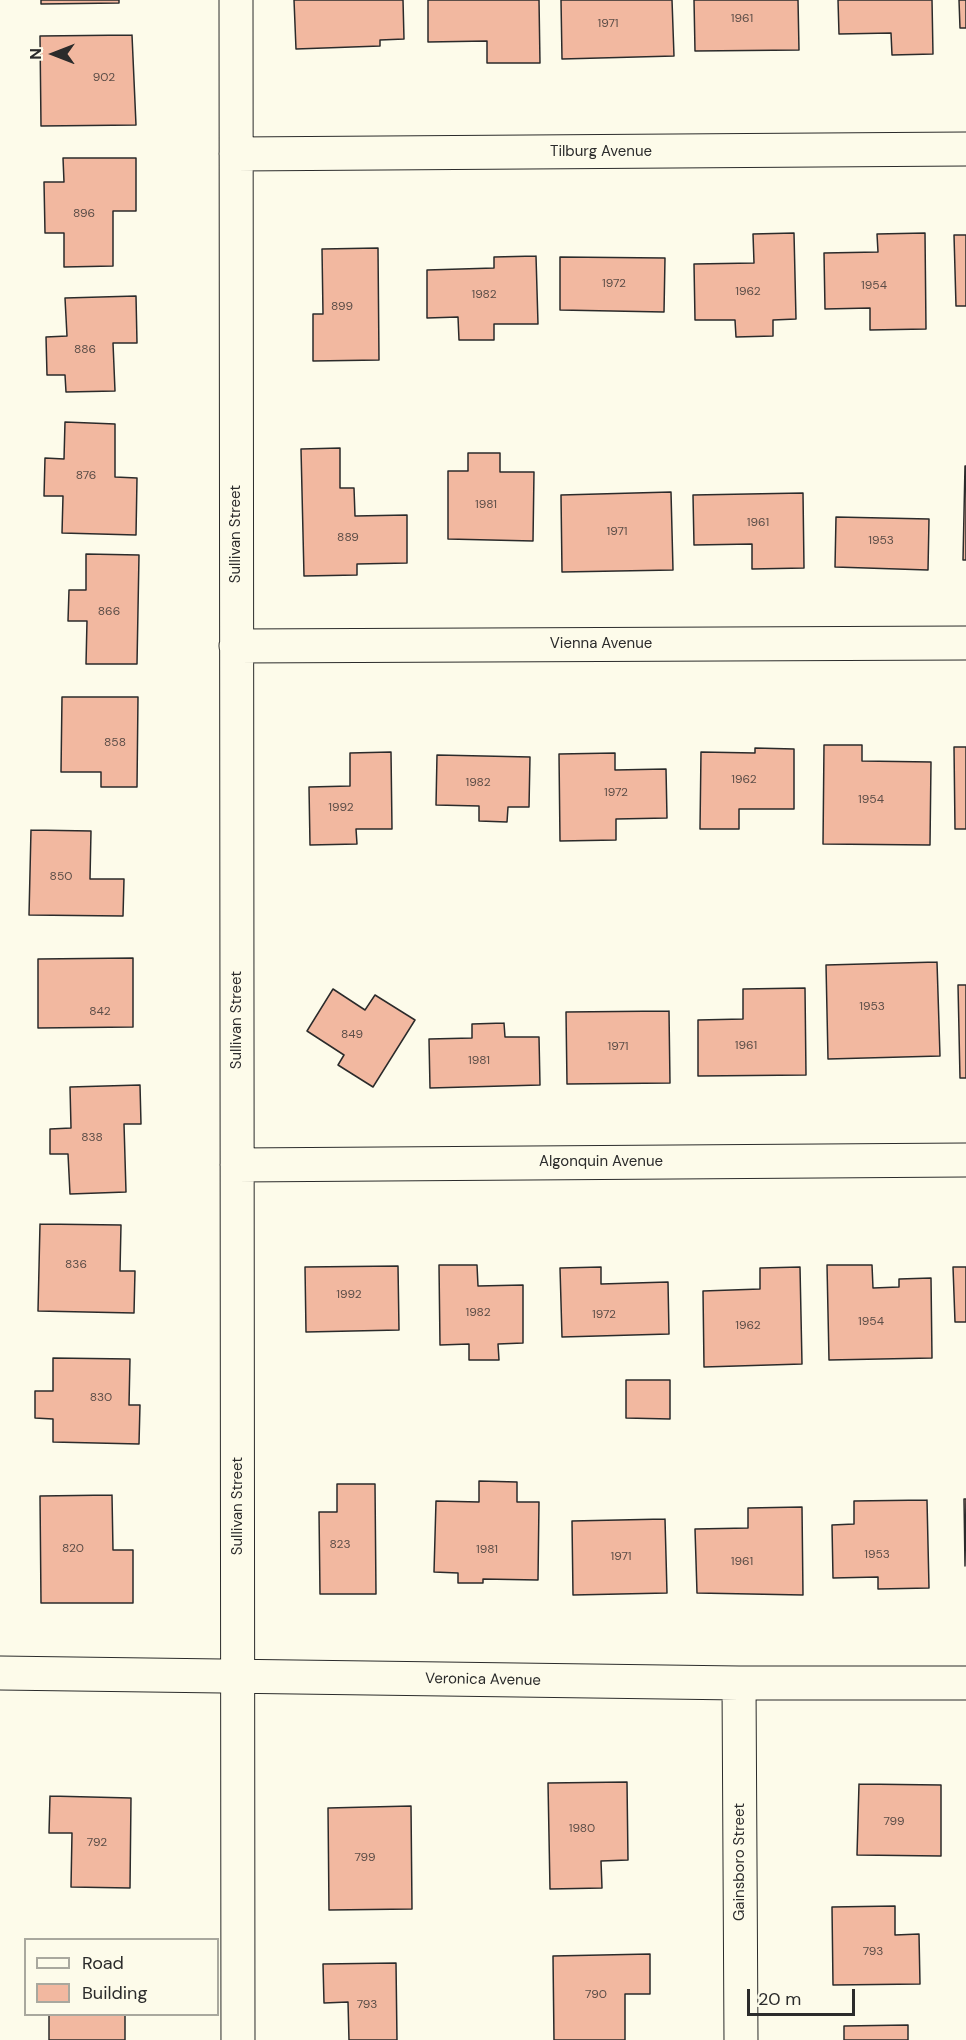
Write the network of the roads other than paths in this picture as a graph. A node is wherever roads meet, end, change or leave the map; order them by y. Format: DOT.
graph roads {
  1 [pos="236,0"];
  2 [pos="966,149"];
  3 [pos="236,154"];
  4 [pos="966,643"];
  5 [pos="236,646"];
  6 [pos="966,1160"];
  7 [pos="237,1165"];
  8 [pos="0,1673"];
  9 [pos="238,1677"];
  10 [pos="739,1683"];
  11 [pos="966,1683"];
  12 [pos="238,2040"];
  13 [pos="741,2040"];
  1 -- 3 [label="street, Sullivan Street"];
  2 -- 3 [label="street, Tilburg Avenue"];
  3 -- 5 [label="street, Sullivan Street"];
  4 -- 5 [label="street, Vienna Avenue"];
  5 -- 7 [label="street, Sullivan Street"];
  6 -- 7 [label="street, Algonquin Avenue"];
  7 -- 9 [label="street, Sullivan Street"];
  8 -- 9 [label="street, Veronica Avenue"];
  9 -- 10 [label="street, Veronica Avenue"];
  9 -- 12 [label="street, Sullivan Street"];
  10 -- 11 [label="street, Veronica Avenue"];
  10 -- 13 [label="street, Gainsboro Street"];
}
